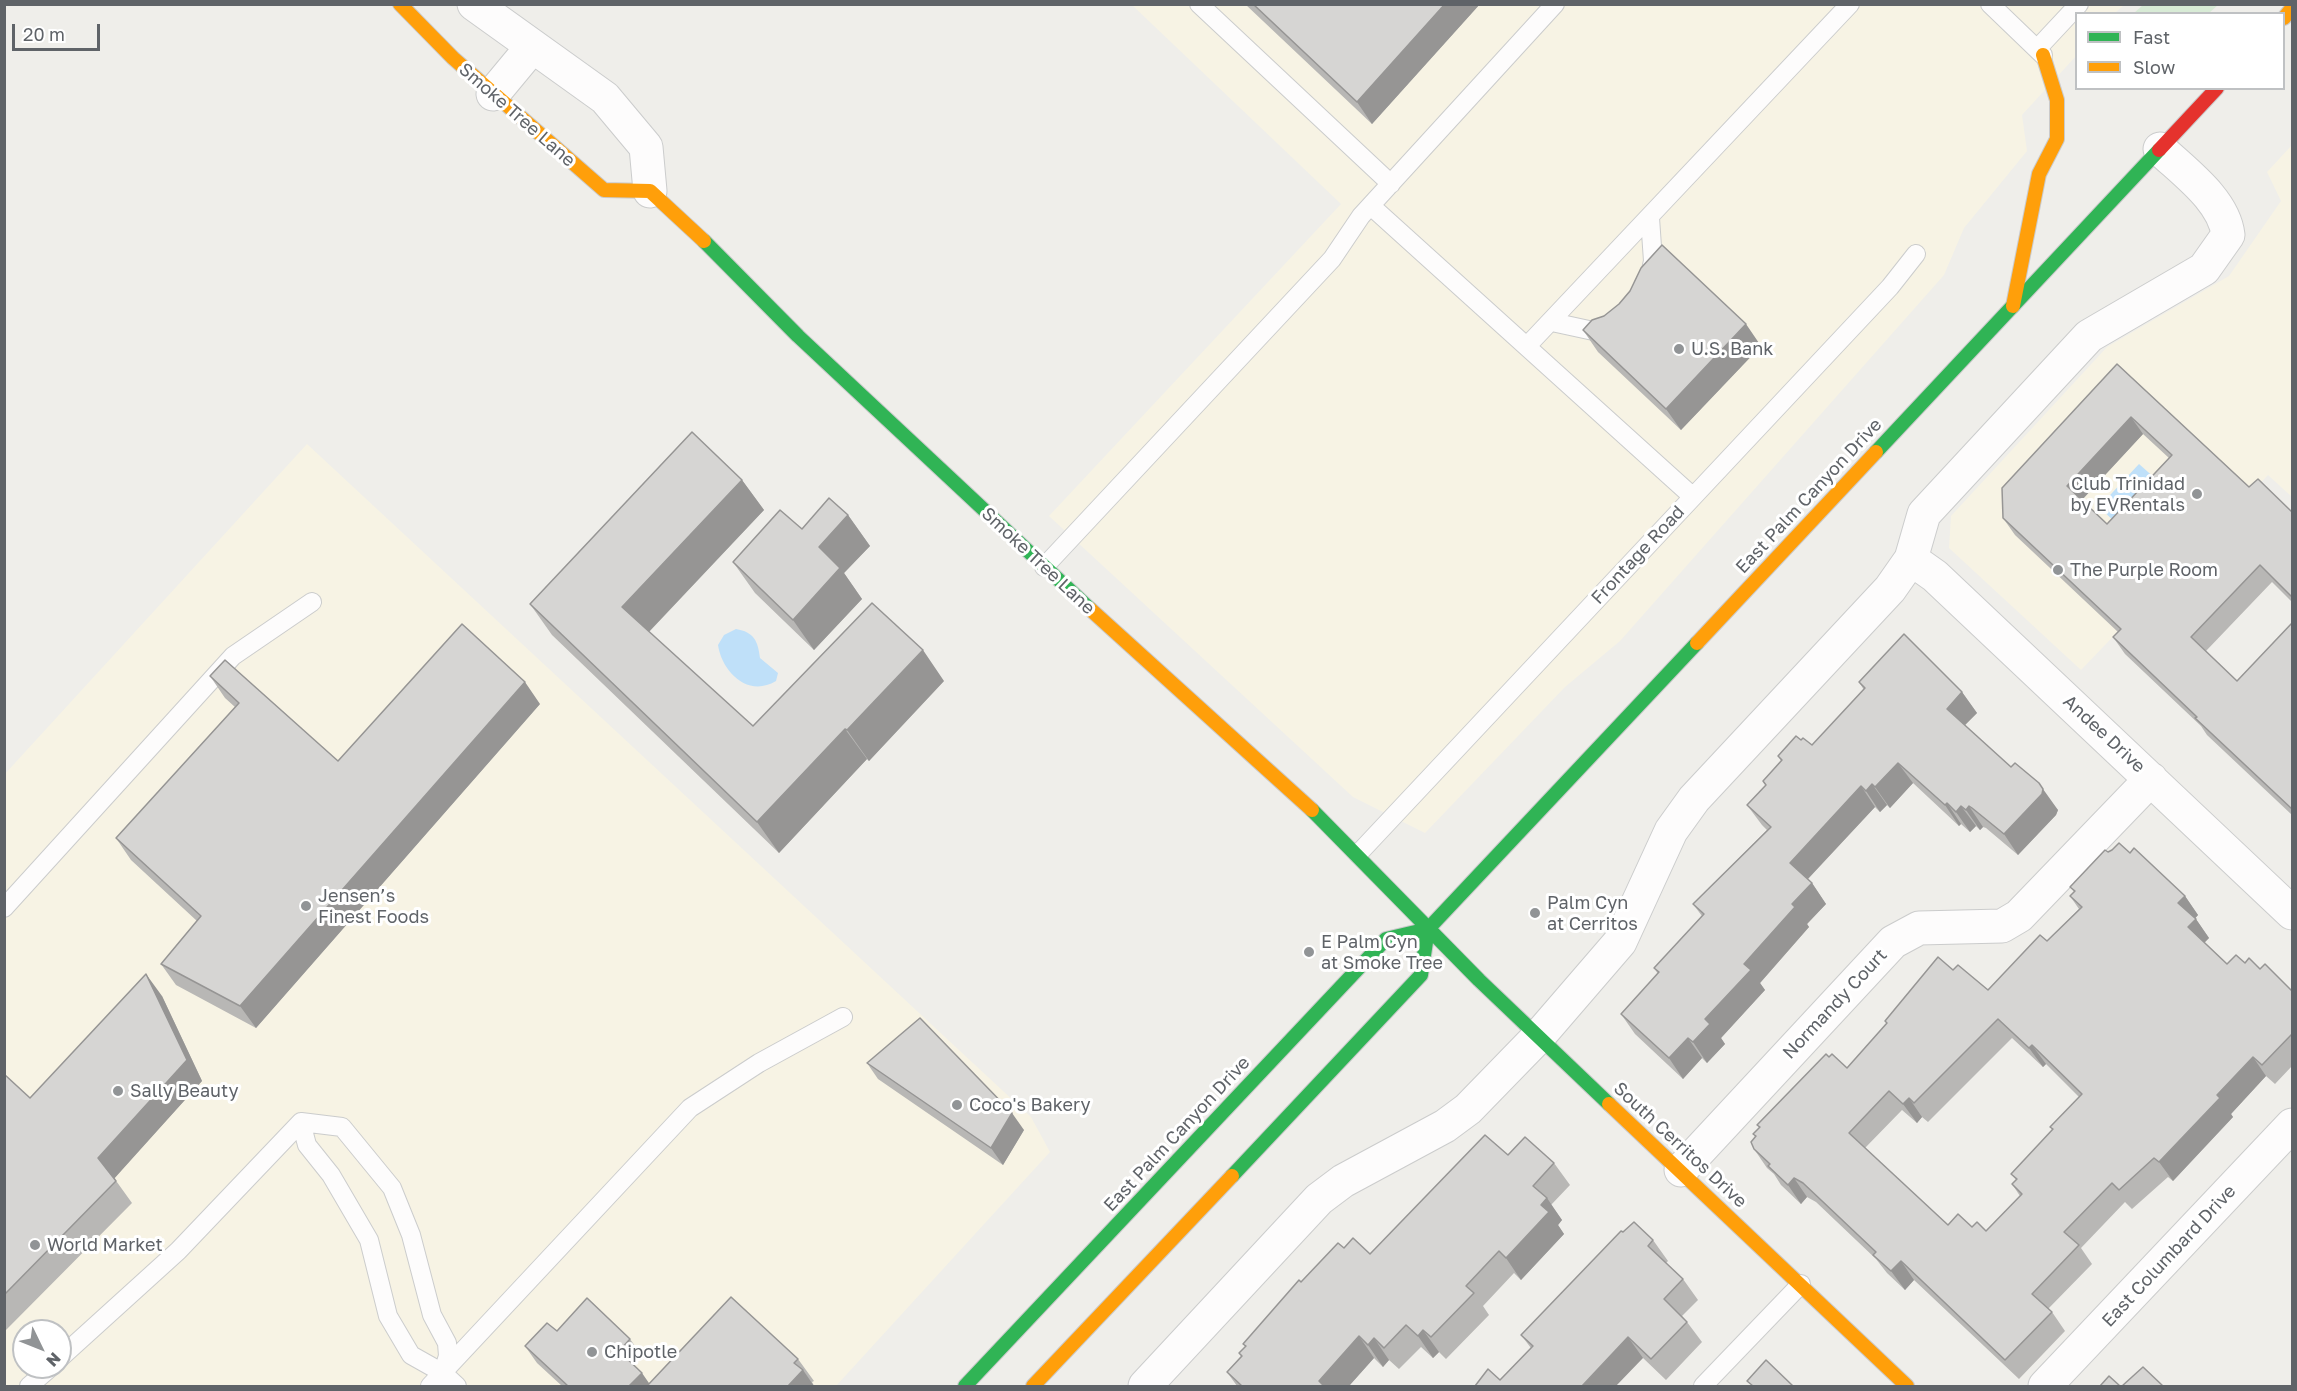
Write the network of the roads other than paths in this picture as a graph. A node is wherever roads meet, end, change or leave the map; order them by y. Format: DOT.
graph roads {
  1 [pos="400,4"];
  2 [pos="474,4"];
  3 [pos="1199,4"];
  4 [pos="1555,4"];
  5 [pos="1850,4"];
  6 [pos="1990,4"];
  7 [pos="2079,4"];
  8 [pos="532,47"];
  9 [pos="2040,52"];
  10 [pos="2215,90"];
  11 [pos="493,94"];
  12 [pos="2160,149"];
  13 [pos="1391,184"];
  14 [pos="650,191"];
  15 [pos="1371,206"];
  16 [pos="1650,219"];
  17 [pos="1916,254"];
  18 [pos="1641,298"];
  19 [pos="2013,306"];
  20 [pos="1552,322"];
  21 [pos="1622,322"];
  22 [pos="1527,346"];
  23 [pos="1692,496"];
  24 [pos="1911,559"];
  25 [pos="1044,567"];
  26 [pos="312,602"];
  27 [pos="2151,779"];
  28 [pos="1358,854"];
  29 [pos="4,908"];
  30 [pos="2292,913"];
  31 [pos="1428,929"];
  32 [pos="843,1017"];
  33 [pos="1539,1036"];
  34 [pos="301,1122"];
  35 [pos="2292,1125"];
  36 [pos="1681,1170"];
  37 [pos="1801,1284"];
  38 [pos="72,1348"];
  39 [pos="436,1380"];
  40 [pos="457,1386"];
  41 [pos="965,1386"];
  42 [pos="1033,1386"];
  43 [pos="1145,1386"];
  44 [pos="1703,1386"];
  45 [pos="1907,1386"];
  46 [pos="2045,1386"];
  1 -- 11 [label="main road, Smoke Tree Lane"];
  2 -- 8 [label="street"];
  3 -- 13 [label="lane"];
  4 -- 13 [label="lane"];
  5 -- 16 [label="lane"];
  6 -- 9 [label="lane"];
  7 -- 9 [label="lane"];
  8 -- 11 [label="street"];
  8 -- 14 [label="street"];
  9 -- 19 [label="main road"];
  10 -- 12 [label="main road, East Palm Canyon Drive"];
  11 -- 14 [label="main road, Smoke Tree Lane"];
  12 -- 19 [label="main road, East Palm Canyon Drive"];
  12 -- 24 [label="street"];
  13 -- 15 [label="lane"];
  14 -- 25 [label="main road, Smoke Tree Lane"];
  15 -- 22 [label="lane"];
  15 -- 25 [label="lane"];
  16 -- 18 [label="lane"];
  16 -- 20 [label="lane"];
  17 -- 23 [label="lane, Frontage Road"];
  19 -- 31 [label="main road, East Palm Canyon Drive"];
  20 -- 21 [label="lane"];
  20 -- 22 [label="lane"];
  22 -- 23 [label="lane"];
  23 -- 28 [label="lane, Frontage Road"];
  24 -- 27 [label="street, Andee Drive"];
  24 -- 33 [label="street"];
  25 -- 28 [label="main road, Smoke Tree Lane"];
  26 -- 29 [label="lane"];
  27 -- 30 [label="street, Andee Drive"];
  27 -- 36 [label="street, Normandy Court"];
  28 -- 31 [label="main road, Smoke Tree Lane"];
  31 -- 33 [label="main road, South Cerritos Drive"];
  31 -- 41 [label="main road, East Palm Canyon Drive"];
  31 -- 42 [label="main road"];
  32 -- 39 [label="lane"];
  33 -- 36 [label="main road, South Cerritos Drive"];
  33 -- 43 [label="street"];
  34 -- 38 [label="lane"];
  34 -- 39 [label="lane"];
  34 -- 39 [label="lane"];
  35 -- 46 [label="street, East Columbard Drive"];
  36 -- 37 [label="main road, South Cerritos Drive"];
  37 -- 44 [label="lane"];
  37 -- 45 [label="main road, South Cerritos Drive"];
  39 -- 40 [label="lane"];
}
